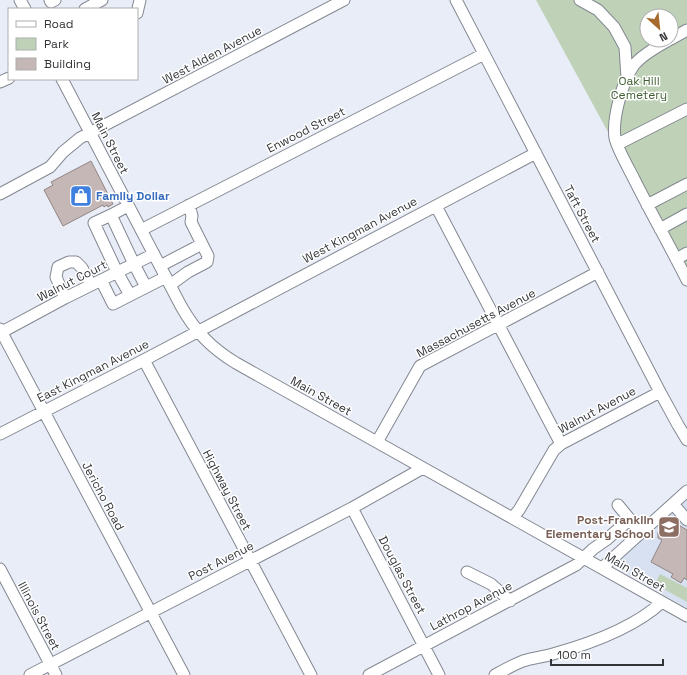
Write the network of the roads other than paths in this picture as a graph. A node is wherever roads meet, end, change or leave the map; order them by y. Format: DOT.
graph roads {
  1 [pos="50,0"];
  2 [pos="55,0"];
  3 [pos="344,0"];
  4 [pos="456,0"];
  5 [pos="580,0"];
  6 [pos="596,5"];
  7 [pos="625,46"];
  8 [pos="654,48"];
  9 [pos="484,54"];
  10 [pos="644,56"];
  11 [pos="627,79"];
  12 [pos="63,80"];
  13 [pos="687,109"];
  14 [pos="91,133"];
  15 [pos="618,144"];
  16 [pos="536,153"];
  17 [pos="687,184"];
  18 [pos="0,194"];
  19 [pos="189,205"];
  20 [pos="647,205"];
  21 [pos="128,206"];
  22 [pos="436,206"];
  23 [pos="687,214"];
  24 [pos="111,215"];
  25 [pos="660,229"];
  26 [pos="141,230"];
  27 [pos="202,244"];
  28 [pos="687,253"];
  29 [pos="154,254"];
  30 [pos="676,259"];
  31 [pos="134,264"];
  32 [pos="160,266"];
  33 [pos="117,272"];
  34 [pos="598,272"];
  35 [pos="687,280"];
  36 [pos="168,281"];
  37 [pos="96,283"];
  38 [pos="146,287"];
  39 [pos="130,295"];
  40 [pos="65,298"];
  41 [pos="499,325"];
  42 [pos="1,330"];
  43 [pos="198,331"];
  44 [pos="144,360"];
  45 [pos="660,392"];
  46 [pos="44,412"];
  47 [pos="0,434"];
  48 [pos="687,440"];
  49 [pos="377,442"];
  50 [pos="561,444"];
  51 [pos="423,468"];
  52 [pos="687,491"];
  53 [pos="673,504"];
  54 [pos="618,505"];
  55 [pos="352,508"];
  56 [pos="513,517"];
  57 [pos="630,519"];
  58 [pos="687,520"];
  59 [pos="641,532"];
  60 [pos="584,558"];
  61 [pos="250,561"];
  62 [pos="602,568"];
  63 [pos="0,569"];
  64 [pos="467,572"];
  65 [pos="510,600"];
  66 [pos="662,602"];
  67 [pos="151,612"];
  68 [pos="687,616"];
  69 [pos="425,646"];
  70 [pos="50,665"];
  71 [pos="30,675"];
  72 [pos="56,675"];
  73 [pos="184,675"];
  74 [pos="311,675"];
  75 [pos="369,675"];
  76 [pos="440,675"];
  77 [pos="495,675"];
  1 -- 2 [label="street"];
  3 -- 14 [label="street, West Alden Avenue"];
  4 -- 9 [label="street, Taft Street"];
  5 -- 6 [label="street"];
  6 -- 7 [label="street"];
  7 -- 10 [label="street"];
  7 -- 11 [label="street"];
  8 -- 10 [label="street"];
  9 -- 16 [label="street, Taft Street"];
  9 -- 19 [label="street, Enwood Street"];
  10 -- 11 [label="street"];
  11 -- 15 [label="street"];
  12 -- 14 [label="street, Main Street"];
  13 -- 15 [label="street"];
  14 -- 18 [label="street, West Alden Avenue"];
  14 -- 21 [label="street, Main Street"];
  15 -- 20 [label="street"];
  16 -- 22 [label="street, West Kingman Avenue"];
  16 -- 34 [label="street, Taft Street"];
  17 -- 20 [label="street"];
  19 -- 26 [label="street, Enwood Street"];
  19 -- 27 [label="street"];
  20 -- 25 [label="street"];
  21 -- 24 [label="street"];
  21 -- 26 [label="street, Main Street"];
  22 -- 41 [label="street"];
  22 -- 43 [label="street, West Kingman Avenue"];
  23 -- 25 [label="street"];
  24 -- 31 [label="street"];
  24 -- 33 [label="street"];
  25 -- 30 [label="street"];
  26 -- 29 [label="street, Main Street"];
  27 -- 32 [label="street"];
  27 -- 36 [label="street"];
  28 -- 30 [label="street"];
  29 -- 31 [label="street, Walnut Court"];
  29 -- 32 [label="street, Main Street"];
  30 -- 35 [label="street"];
  31 -- 33 [label="street, Walnut Court"];
  31 -- 38 [label="street"];
  32 -- 36 [label="street, Main Street"];
  33 -- 37 [label="street, Walnut Court"];
  33 -- 39 [label="street"];
  34 -- 41 [label="street, Massachusetts Avenue"];
  34 -- 45 [label="street, Taft Street"];
  36 -- 38 [label="street"];
  36 -- 43 [label="street, Main Street"];
  37 -- 39 [label="street"];
  37 -- 40 [label="street, Walnut Court"];
  37 -- 40 [label="street"];
  38 -- 39 [label="street"];
  40 -- 42 [label="street, Walnut Court"];
  41 -- 49 [label="street, Massachusetts Avenue"];
  41 -- 50 [label="street"];
  42 -- 46 [label="street, Jericho Road"];
  43 -- 44 [label="street, East Kingman Avenue"];
  43 -- 49 [label="street, Main Street"];
  44 -- 46 [label="street, East Kingman Avenue"];
  44 -- 61 [label="street, Highway Street"];
  45 -- 48 [label="street, Taft Street"];
  45 -- 50 [label="street, Walnut Avenue"];
  46 -- 47 [label="street, East Kingman Avenue"];
  46 -- 67 [label="street, Jericho Road"];
  49 -- 51 [label="street, Main Street"];
  50 -- 56 [label="street, Walnut Avenue"];
  51 -- 55 [label="street, Post Avenue"];
  51 -- 56 [label="street, Main Street"];
  52 -- 53 [label="street"];
  53 -- 58 [label="street"];
  53 -- 59 [label="street"];
  54 -- 57 [label="street"];
  55 -- 61 [label="street, Post Avenue"];
  55 -- 69 [label="street, Douglas Street"];
  56 -- 60 [label="street, Main Street"];
  57 -- 59 [label="street"];
  57 -- 60 [label="street, Lathrop Avenue"];
  59 -- 62 [label="street"];
  60 -- 62 [label="street, Main Street"];
  60 -- 65 [label="street, Lathrop Avenue"];
  61 -- 67 [label="street, Post Avenue"];
  61 -- 74 [label="street, Highway Street"];
  62 -- 66 [label="street, Main Street"];
  63 -- 70 [label="street, Illinois Street"];
  64 -- 65 [label="street"];
  65 -- 69 [label="street, Lathrop Avenue"];
  66 -- 68 [label="street, Main Street"];
  66 -- 77 [label="street"];
  67 -- 70 [label="street, Post Avenue"];
  67 -- 73 [label="street, Jericho Road"];
  69 -- 75 [label="street, Lathrop Avenue"];
  69 -- 76 [label="street, Douglas Street"];
  70 -- 71 [label="street, Post Avenue"];
  70 -- 72 [label="street, Illinois Street"];
}
